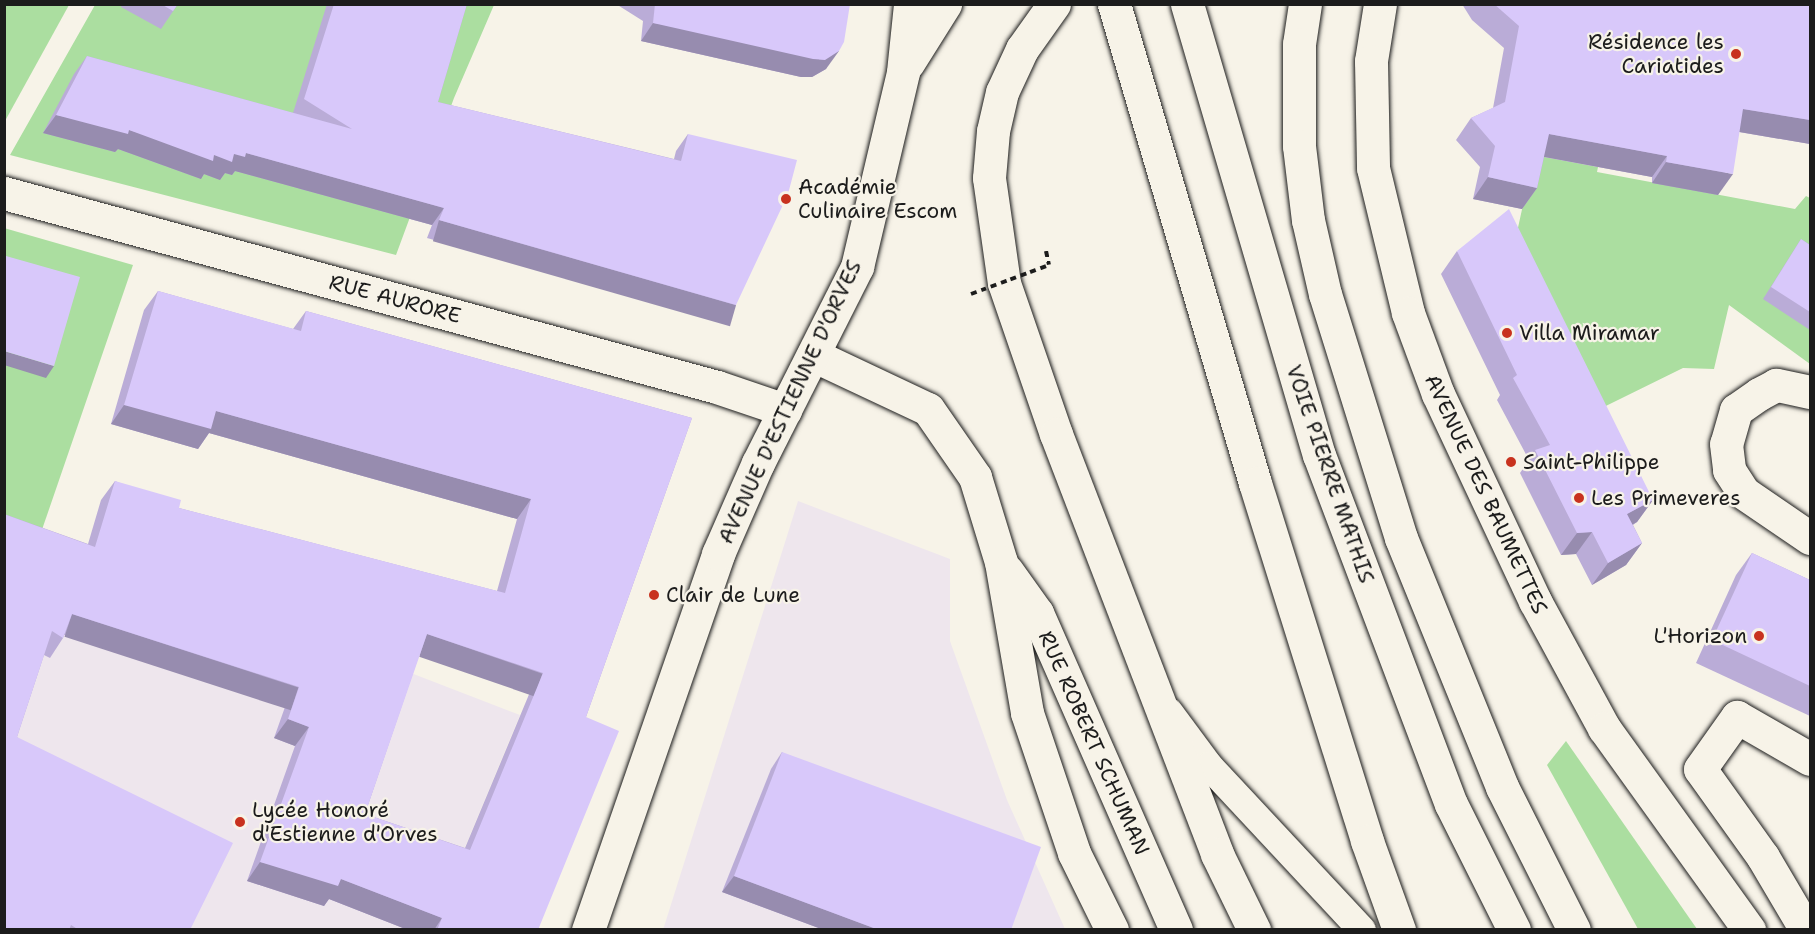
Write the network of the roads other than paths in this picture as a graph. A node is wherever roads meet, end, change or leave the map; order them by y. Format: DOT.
graph roads {
  1 [pos="910,4"];
  2 [pos="945,4"];
  3 [pos="1054,4"];
  4 [pos="1114,4"];
  5 [pos="1187,4"];
  6 [pos="1305,4"];
  7 [pos="1380,4"];
  8 [pos="903,72"];
  9 [pos="4,193"];
  10 [pos="813,355"];
  11 [pos="1810,392"];
  12 [pos="784,410"];
  13 [pos="1810,538"];
  14 [pos="1001,562"];
  15 [pos="1156,696"];
  16 [pos="1810,759"];
  17 [pos="588,930"];
  18 [pos="1112,930"];
  19 [pos="1176,930"];
  20 [pos="1254,930"];
  21 [pos="1362,930"];
  22 [pos="1399,930"];
  23 [pos="1514,930"];
  24 [pos="1574,930"];
  25 [pos="1749,930"];
  26 [pos="1806,930"];
  1 -- 8 [label="main road, AVENUE D'ESTIENNE D'ORVES"];
  2 -- 8 [label="main road, AVENUE D'ESTIENNE D'ORVES"];
  3 -- 15 [label="main road"];
  4 -- 22 [label="main road"];
  5 -- 23 [label="main road, VOIE PIERRE MATHIS"];
  6 -- 24 [label="main road"];
  7 -- 25 [label="main road, AVENUE DES BAUMETTES"];
  8 -- 10 [label="main road, AVENUE D'ESTIENNE D'ORVES"];
  9 -- 12 [label="main road, RUE AURORE"];
  10 -- 12 [label="main road, AVENUE D'ESTIENNE D'ORVES"];
  10 -- 14 [label="main road, RUE ROBERT SCHUMAN"];
  11 -- 13 [label="main road"];
  12 -- 17 [label="main road, AVENUE D'ESTIENNE D'ORVES"];
  14 -- 18 [label="main road, RUE ROBERT SCHUMAN"];
  14 -- 19 [label="main road, RUE ROBERT SCHUMAN"];
  15 -- 20 [label="main road"];
  15 -- 21 [label="lane"];
  16 -- 26 [label="main road"];
}
